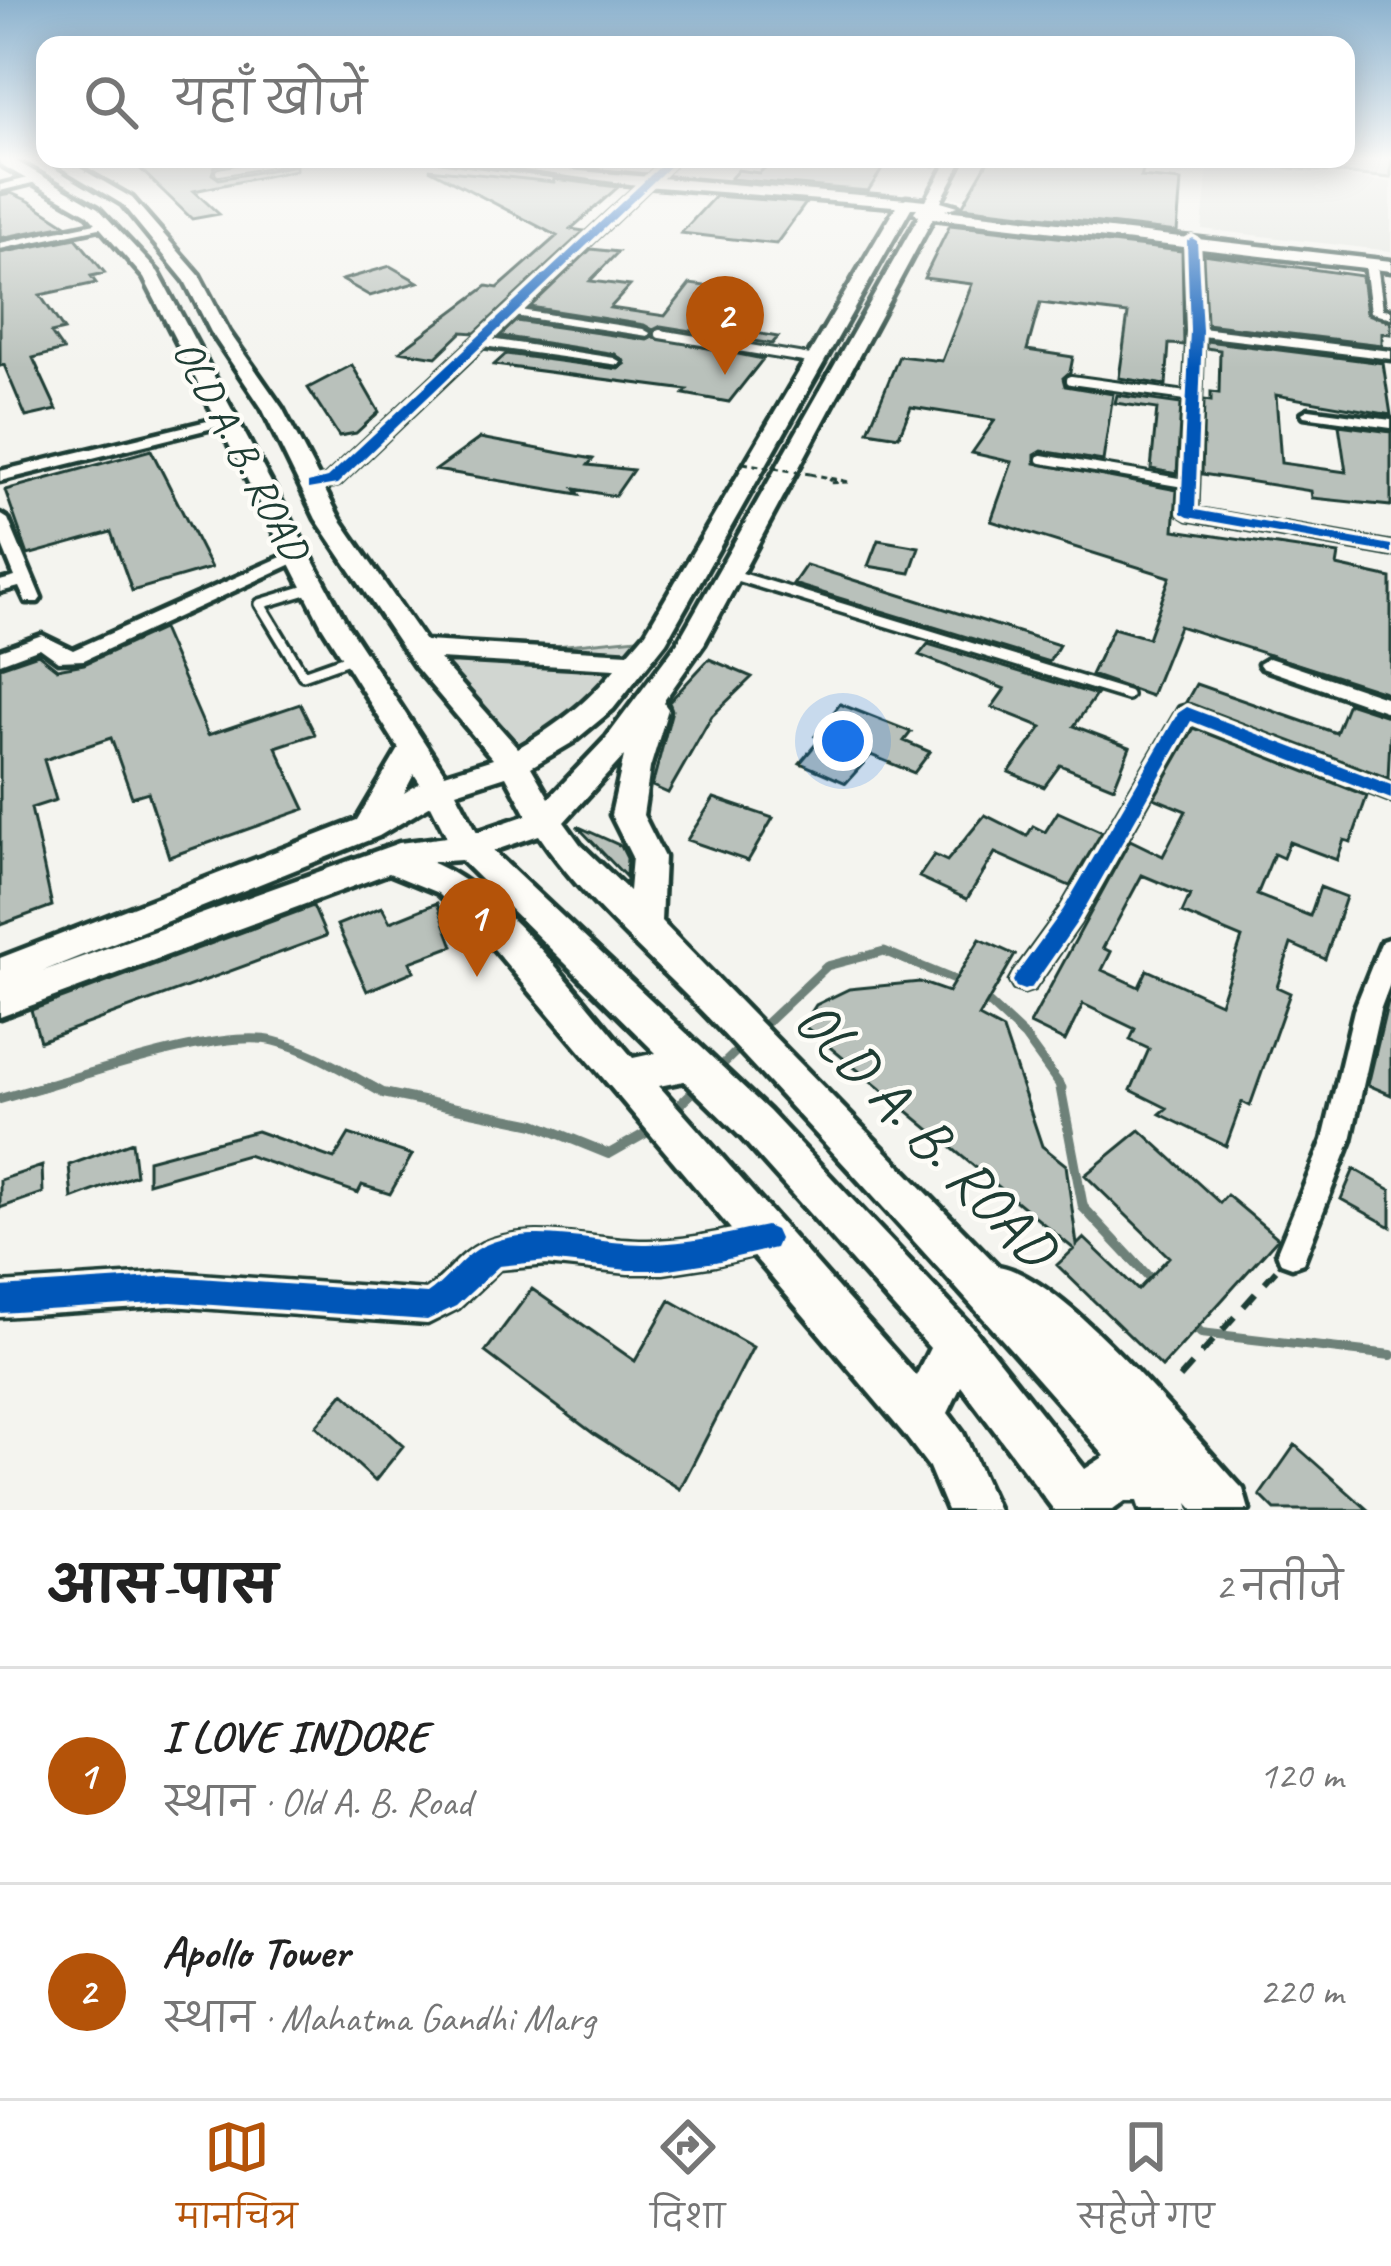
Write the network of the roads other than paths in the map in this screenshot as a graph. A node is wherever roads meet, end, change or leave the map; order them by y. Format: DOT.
graph roads {
  1 [pos="88,227"];
  2 [pos="108,227"];
  3 [pos="150,227"];
  4 [pos="600,227"];
  5 [pos="898,227"];
  6 [pos="902,227"];
  7 [pos="1126,227"];
  8 [pos="1178,227"];
  9 [pos="1192,241"];
  10 [pos="0,246"];
  11 [pos="1391,262"];
  12 [pos="1371,264"];
  13 [pos="515,313"];
  14 [pos="1391,314"];
  15 [pos="1196,331"];
  16 [pos="644,333"];
  17 [pos="660,334"];
  18 [pos="484,342"];
  19 [pos="1391,355"];
  20 [pos="816,360"];
  21 [pos="614,362"];
  22 [pos="1071,380"];
  23 [pos="1193,397"];
  24 [pos="1309,413"];
  25 [pos="228,420"];
  26 [pos="1391,424"];
  27 [pos="1042,459"];
  28 [pos="0,476"];
  29 [pos="1190,484"];
  30 [pos="313,485"];
  31 [pos="0,519"];
  32 [pos="1391,549"];
  33 [pos="297,555"];
  34 [pos="730,574"];
  35 [pos="0,587"];
  36 [pos="314,588"];
  37 [pos="418,649"];
  38 [pos="0,657"];
  39 [pos="354,657"];
  40 [pos="635,662"];
  41 [pos="1269,664"];
  42 [pos="660,692"];
  43 [pos="1127,695"];
  44 [pos="1391,706"];
  45 [pos="412,750"];
  46 [pos="514,763"];
  47 [pos="438,787"];
  48 [pos="1391,792"];
  49 [pos="546,821"];
  50 [pos="368,828"];
  51 [pos="468,848"];
  52 [pos="391,860"];
  53 [pos="643,925"];
  54 [pos="1391,948"];
  55 [pos="0,973"];
  56 [pos="1024,981"];
  57 [pos="0,1002"];
  58 [pos="1379,1016"];
  59 [pos="683,1050"];
  60 [pos="628,1076"];
  61 [pos="766,1239"];
  62 [pos="1292,1252"];
  63 [pos="971,1268"];
  64 [pos="0,1300"];
  65 [pos="957,1344"];
  66 [pos="921,1417"];
  67 [pos="1159,1492"];
  68 [pos="1082,1508"];
  69 [pos="1227,1508"];
  70 [pos="973,1510"];
  1 -- 10 [label="street"];
  2 -- 25 [label="main road, OLD A. B. ROAD"];
  3 -- 30 [label="main road, OLD A. B. ROAD"];
  4 -- 13 [label="street"];
  5 -- 20 [label="main road"];
  6 -- 34 [label="main road"];
  7 -- 9 [label="main road"];
  8 -- 11 [label="main road"];
  9 -- 12 [label="main road"];
  9 -- 15 [label="street"];
  11 -- 12 [label="main road"];
  12 -- 14 [label="street"];
  13 -- 16 [label="street"];
  13 -- 18 [label="street"];
  15 -- 19 [label="street"];
  15 -- 23 [label="street"];
  17 -- 20 [label="lane"];
  18 -- 21 [label="street"];
  18 -- 30 [label="street"];
  20 -- 40 [label="main road"];
  22 -- 23 [label="lane"];
  23 -- 29 [label="street"];
  24 -- 26 [label="street"];
  25 -- 28 [label="street"];
  25 -- 33 [label="main road, OLD A. B. ROAD"];
  27 -- 29 [label="lane"];
  29 -- 32 [label="street"];
  30 -- 37 [label="main road, OLD A. B. ROAD"];
  31 -- 35 [label="street"];
  33 -- 36 [label="main road, OLD A. B. ROAD"];
  33 -- 38 [label="street"];
  34 -- 42 [label="main road"];
  34 -- 43 [label="lane"];
  36 -- 39 [label="main road, OLD A. B. ROAD"];
  36 -- 39 [label="lane"];
  37 -- 40 [label="main road"];
  37 -- 46 [label="main road, OLD A. B. ROAD"];
  39 -- 45 [label="main road, OLD A. B. ROAD"];
  40 -- 46 [label="main road"];
  41 -- 44 [label="street"];
  42 -- 49 [label="main road"];
  42 -- 53 [label="main road"];
  45 -- 47 [label="main road, OLD A. B. ROAD"];
  45 -- 50 [label="main road"];
  46 -- 47 [label="main road"];
  46 -- 49 [label="main road, OLD A. B. ROAD"];
  47 -- 50 [label="main road"];
  47 -- 51 [label="main road, OLD A. B. ROAD"];
  48 -- 56 [label="street"];
  49 -- 51 [label="main road"];
  49 -- 53 [label="main road, OLD A. B. ROAD"];
  50 -- 55 [label="main road"];
  51 -- 52 [label="main road"];
  51 -- 59 [label="main road"];
  52 -- 57 [label="main road"];
  52 -- 60 [label="main road"];
  53 -- 63 [label="main road, OLD A. B. ROAD"];
  54 -- 58 [label="street"];
  58 -- 62 [label="street"];
  59 -- 60 [label="main road"];
  59 -- 65 [label="main road"];
  60 -- 61 [label="main road"];
  61 -- 64 [label="street"];
  61 -- 66 [label="main road"];
  63 -- 67 [label="main road, OLD A. B. ROAD"];
  63 -- 69 [label="main road"];
  65 -- 66 [label="main road"];
  65 -- 68 [label="main road"];
  66 -- 70 [label="main road"];
  67 -- 68 [label="main road"];
  67 -- 69 [label="main road, OLD A. B. ROAD"];
}
